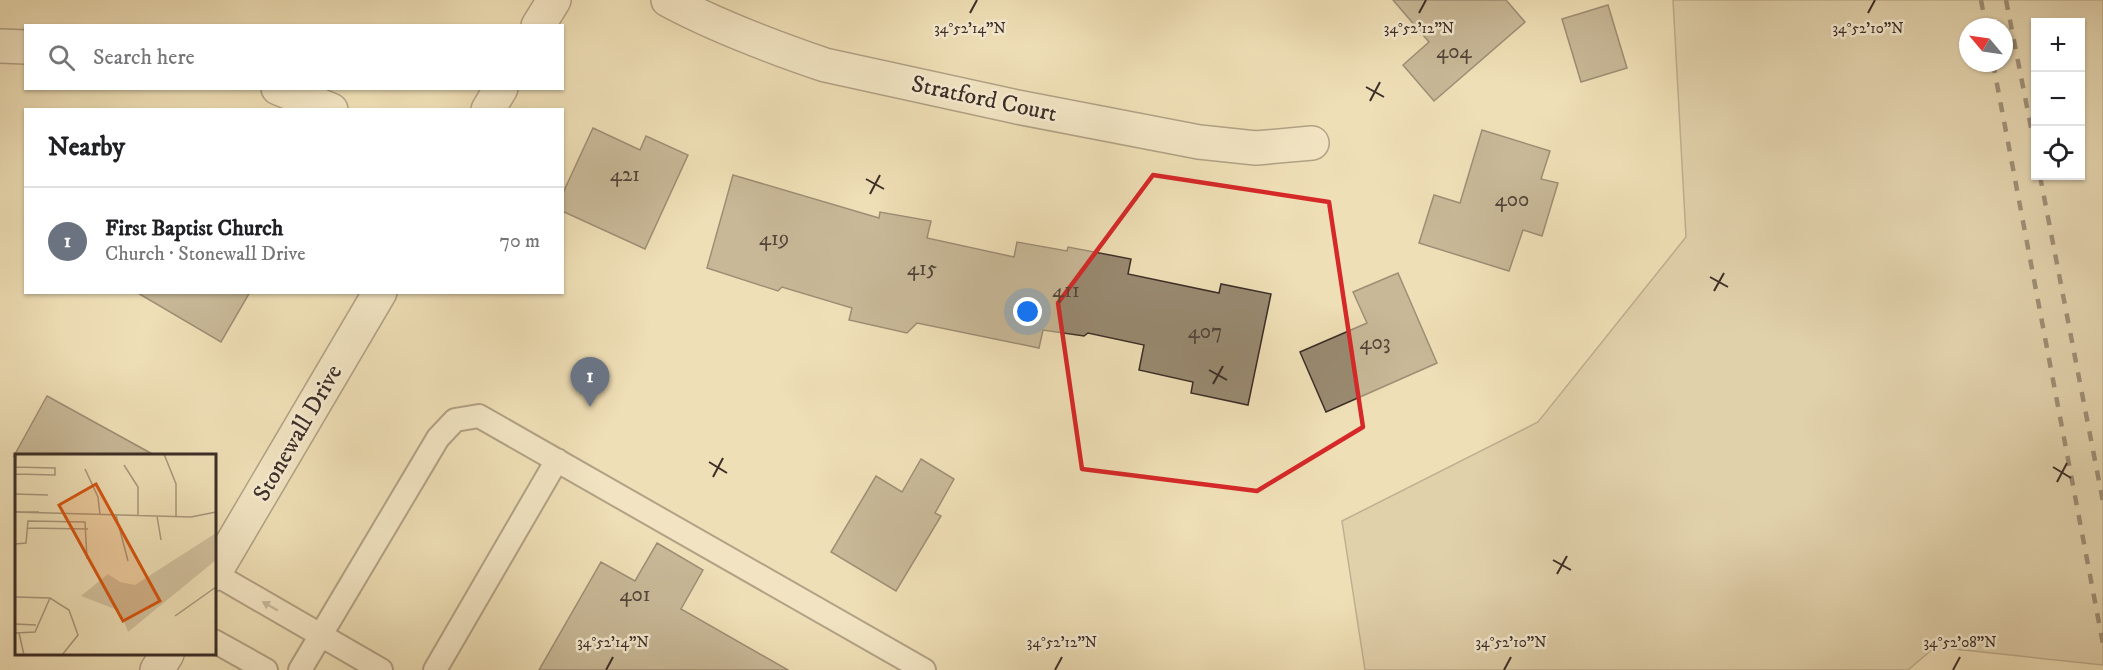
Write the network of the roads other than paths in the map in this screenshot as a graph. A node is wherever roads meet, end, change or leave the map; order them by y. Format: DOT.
graph roads {
  1 [pos="554,0"];
  2 [pos="668,0"];
  3 [pos="539,24"];
  4 [pos="0,46"];
  5 [pos="24,47"];
  6 [pos="283,90"];
  7 [pos="500,90"];
  8 [pos="326,108"];
  9 [pos="489,108"];
  10 [pos="1312,142"];
  11 [pos="379,294"];
  12 [pos="557,460"];
  13 [pos="216,572"];
  14 [pos="216,575"];
  15 [pos="321,635"];
  16 [pos="216,642"];
  17 [pos="166,655"];
  18 [pos="157,670"];
  19 [pos="266,670"];
  20 [pos="300,670"];
  21 [pos="381,670"];
  22 [pos="435,670"];
  23 [pos="924,670"];
  1 -- 3 [label="street"];
  2 -- 10 [label="street, Stratford Court"];
  4 -- 5 [label="street"];
  6 -- 8 [label="street"];
  7 -- 9 [label="street"];
  11 -- 13 [label="street, Stonewall Drive"];
  12 -- 15 [label="lane"];
  12 -- 22 [label="lane"];
  12 -- 23 [label="lane"];
  15 -- 14 [label="lane, one-way"];
  15 -- 20 [label="lane"];
  15 -- 21 [label="lane"];
  16 -- 19 [label="lane"];
  17 -- 18 [label="street"];
}
